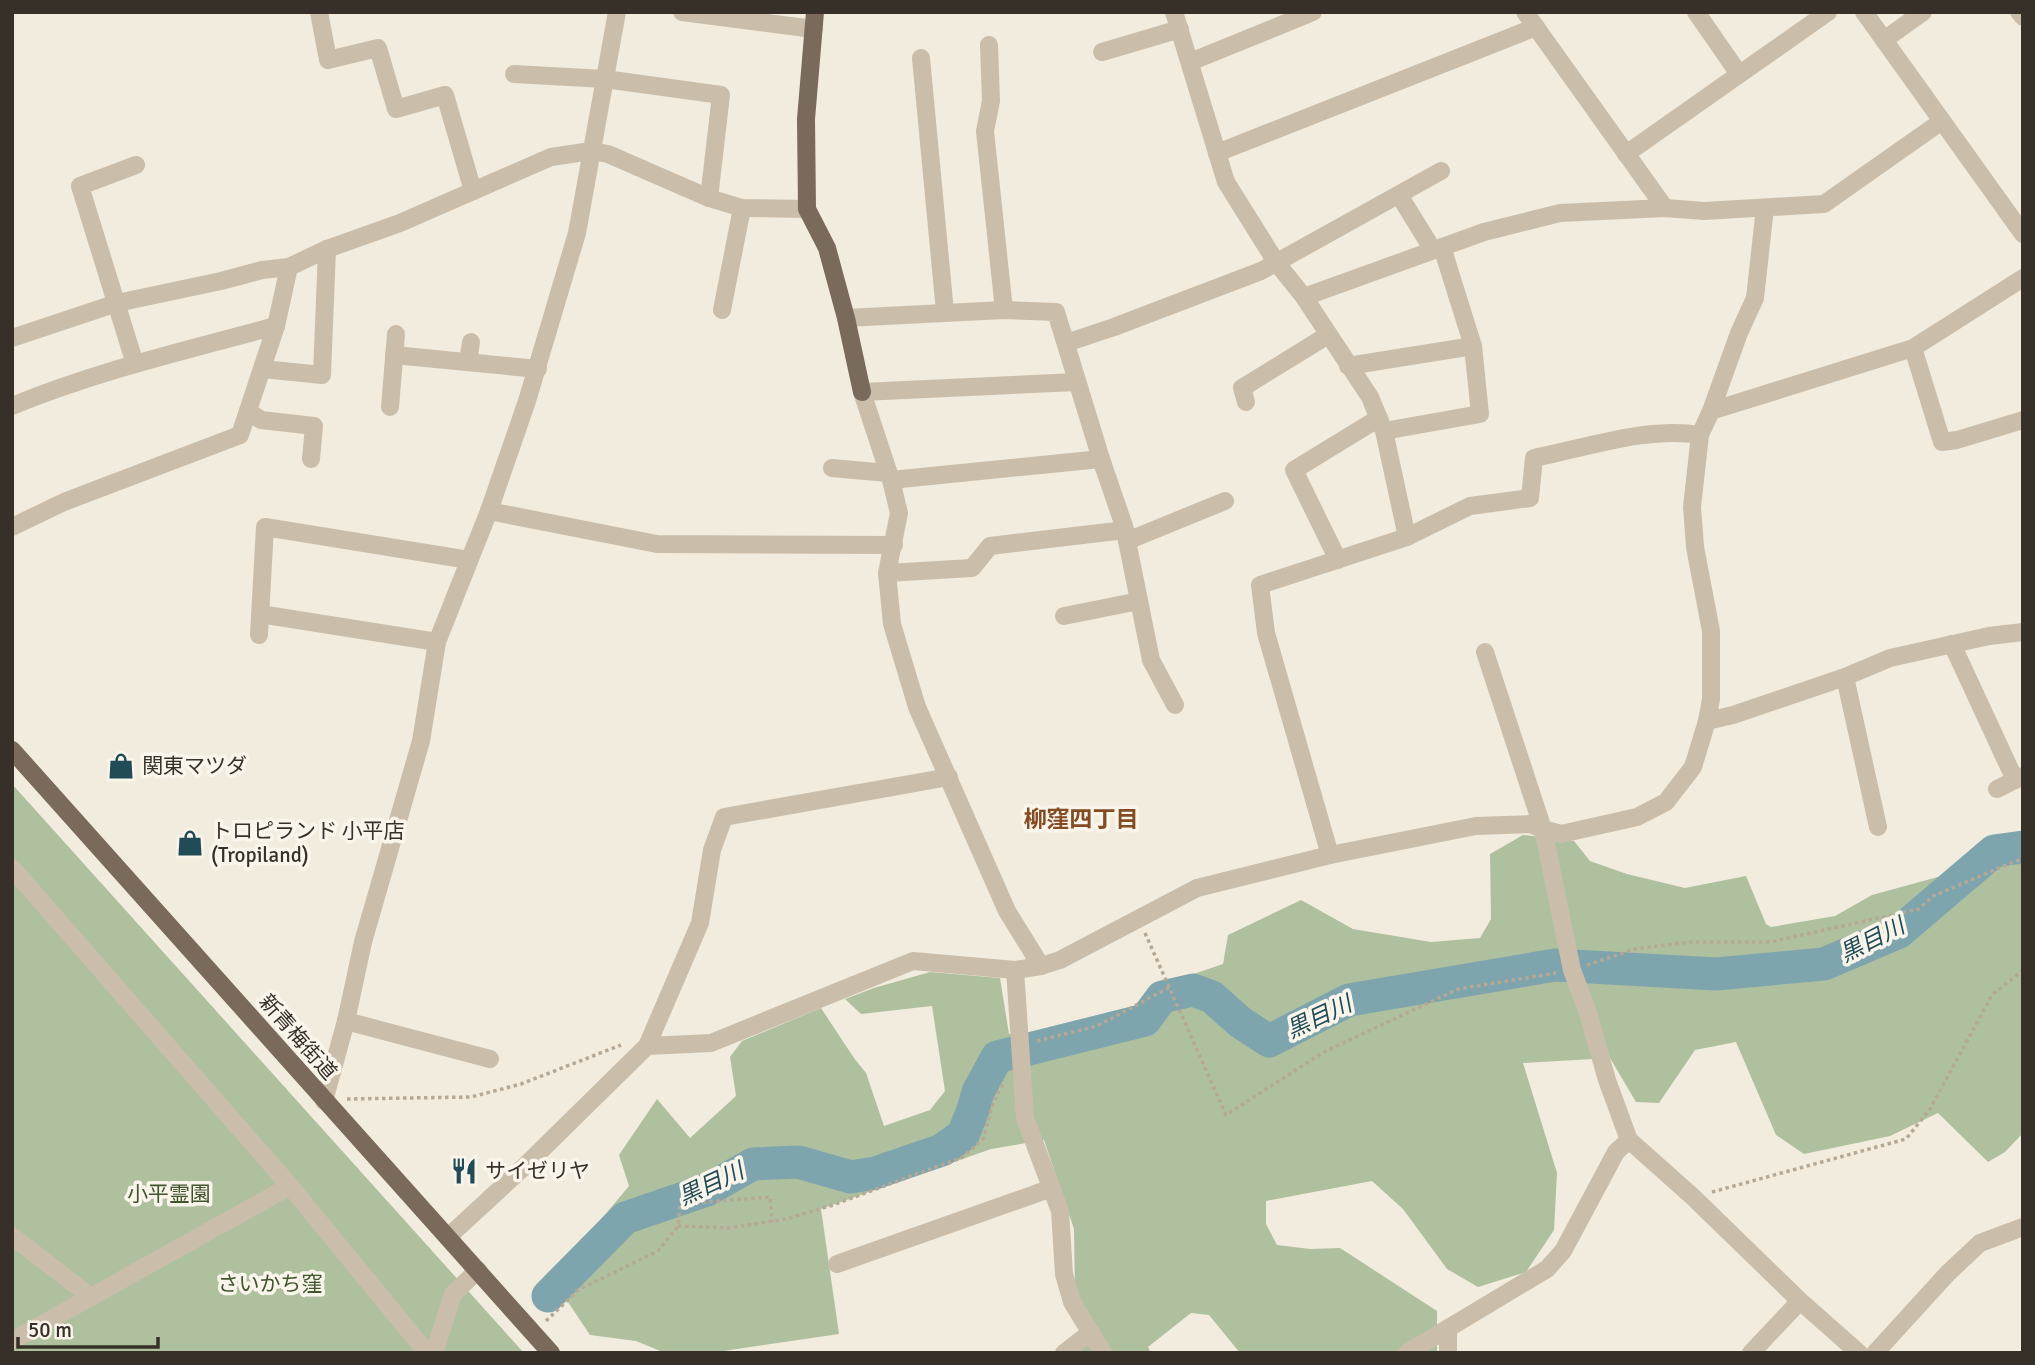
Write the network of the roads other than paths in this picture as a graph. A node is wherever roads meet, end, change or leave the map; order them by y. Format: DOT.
graph roads {
  1 [pos="319,12"];
  2 [pos="617,12"];
  3 [pos="682,12"];
  4 [pos="1313,12"];
  5 [pos="1525,12"];
  6 [pos="1696,12"];
  7 [pos="1828,12"];
  8 [pos="1864,12"];
  9 [pos="1923,12"];
  10 [pos="2019,12"];
  11 [pos="2023,17"];
  12 [pos="1177,20"];
  13 [pos="814,21"];
  14 [pos="1536,27"];
  15 [pos="1884,40"];
  16 [pos="989,45"];
  17 [pos="1102,52"];
  18 [pos="921,58"];
  19 [pos="1190,62"];
  20 [pos="514,74"];
  21 [pos="1739,74"];
  22 [pos="605,79"];
  23 [pos="1942,121"];
  24 [pos="592,151"];
  25 [pos="1217,153"];
  26 [pos="1626,154"];
  27 [pos="136,165"];
  28 [pos="1441,171"];
  29 [pos="473,191"];
  30 [pos="1399,195"];
  31 [pos="709,198"];
  32 [pos="742,208"];
  33 [pos="1665,208"];
  34 [pos="1765,208"];
  35 [pos="807,209"];
  36 [pos="2023,234"];
  37 [pos="1438,248"];
  38 [pos="327,249"];
  39 [pos="1276,262"];
  40 [pos="289,267"];
  41 [pos="2023,278"];
  42 [pos="1304,297"];
  43 [pos="117,303"];
  44 [pos="722,310"];
  45 [pos="1004,310"];
  46 [pos="945,312"];
  47 [pos="846,318"];
  48 [pos="276,326"];
  49 [pos="396,334"];
  50 [pos="1328,335"];
  51 [pos="12,338"];
  52 [pos="471,342"];
  53 [pos="1066,343"];
  54 [pos="1473,346"];
  55 [pos="1913,348"];
  56 [pos="394,355"];
  57 [pos="468,362"];
  58 [pos="135,364"];
  59 [pos="1348,366"];
  60 [pos="263,369"];
  61 [pos="538,369"];
  62 [pos="1077,382"];
  63 [pos="862,392"];
  64 [pos="1246,402"];
  65 [pos="12,406"];
  66 [pos="390,407"];
  67 [pos="248,411"];
  68 [pos="1711,411"];
  69 [pos="2023,420"];
  70 [pos="1381,425"];
  71 [pos="1700,435"];
  72 [pos="311,458"];
  73 [pos="1101,459"];
  74 [pos="832,468"];
  75 [pos="890,477"];
  76 [pos="1225,501"];
  77 [pos="489,511"];
  78 [pos="12,527"];
  79 [pos="1126,536"];
  80 [pos="1407,537"];
  81 [pos="894,545"];
  82 [pos="469,560"];
  83 [pos="1338,560"];
  84 [pos="887,573"];
  85 [pos="1139,601"];
  86 [pos="260,614"];
  87 [pos="1064,616"];
  88 [pos="2023,632"];
  89 [pos="259,635"];
  90 [pos="437,642"];
  91 [pos="1952,644"];
  92 [pos="1485,652"];
  93 [pos="1845,677"];
  94 [pos="1175,705"];
  95 [pos="1707,721"];
  96 [pos="12,750"];
  97 [pos="949,777"];
  98 [pos="2019,778"];
  99 [pos="1997,789"];
  100 [pos="1878,827"];
  101 [pos="1543,829"];
  102 [pos="1330,855"];
  103 [pos="12,869"];
  104 [pos="1041,966"];
  105 [pos="1015,970"];
  106 [pos="346,1021"];
  107 [pos="648,1046"];
  108 [pos="490,1059"];
  109 [pos="324,1101"];
  110 [pos="1629,1140"];
  111 [pos="290,1186"];
  112 [pos="1052,1188"];
  113 [pos="2023,1227"];
  114 [pos="12,1236"];
  115 [pos="448,1237"];
  116 [pos="837,1264"];
  117 [pos="478,1270"];
  118 [pos="91,1297"];
  119 [pos="1800,1301"];
  120 [pos="1448,1328"];
  121 [pos="1091,1332"];
  122 [pos="12,1341"];
  123 [pos="427,1353"];
  124 [pos="435,1353"];
  125 [pos="551,1353"];
  126 [pos="1063,1353"];
  127 [pos="1103,1353"];
  128 [pos="1407,1353"];
  129 [pos="1448,1353"];
  130 [pos="1751,1353"];
  131 [pos="1859,1353"];
  132 [pos="1875,1353"];
  1 -- 29 [label="street"];
  2 -- 22 [label="street"];
  3 -- 13 [label="street"];
  4 -- 19 [label="street"];
  5 -- 14 [label="street"];
  6 -- 21 [label="street"];
  7 -- 21 [label="street"];
  8 -- 15 [label="street"];
  9 -- 15 [label="street"];
  10 -- 11 [label="street"];
  12 -- 17 [label="street"];
  12 -- 19 [label="street"];
  13 -- 35 [label="main road"];
  14 -- 25 [label="street"];
  14 -- 26 [label="street"];
  15 -- 23 [label="street"];
  16 -- 45 [label="street"];
  18 -- 46 [label="street"];
  19 -- 25 [label="street"];
  20 -- 22 [label="street"];
  21 -- 26 [label="street"];
  22 -- 24 [label="street"];
  22 -- 31 [label="street"];
  23 -- 34 [label="street"];
  23 -- 36 [label="street"];
  24 -- 29 [label="street"];
  24 -- 31 [label="street"];
  24 -- 61 [label="street"];
  25 -- 39 [label="street"];
  26 -- 33 [label="street"];
  27 -- 43 [label="street"];
  28 -- 30 [label="street"];
  29 -- 38 [label="street"];
  30 -- 37 [label="street"];
  30 -- 39 [label="street"];
  31 -- 32 [label="street"];
  32 -- 35 [label="street"];
  32 -- 44 [label="street"];
  33 -- 34 [label="street"];
  33 -- 37 [label="street"];
  34 -- 68 [label="street"];
  35 -- 47 [label="main road"];
  37 -- 42 [label="street"];
  37 -- 54 [label="street"];
  38 -- 40 [label="street"];
  38 -- 60 [label="street"];
  39 -- 42 [label="street"];
  39 -- 53 [label="street"];
  40 -- 43 [label="street"];
  40 -- 48 [label="street"];
  41 -- 55 [label="street"];
  42 -- 50 [label="street"];
  43 -- 51 [label="street"];
  43 -- 58 [label="street"];
  45 -- 46 [label="street"];
  45 -- 53 [label="street"];
  46 -- 47 [label="street"];
  47 -- 63 [label="main road"];
  48 -- 58 [label="street"];
  48 -- 60 [label="street"];
  49 -- 56 [label="street"];
  50 -- 59 [label="street"];
  50 -- 64 [label="street"];
  52 -- 57 [label="street"];
  53 -- 62 [label="street"];
  54 -- 59 [label="street"];
  54 -- 70 [label="street"];
  55 -- 68 [label="street"];
  55 -- 69 [label="street"];
  56 -- 57 [label="street"];
  56 -- 66 [label="street"];
  57 -- 61 [label="street"];
  58 -- 65 [label="street"];
  59 -- 70 [label="street"];
  60 -- 67 [label="street"];
  61 -- 77 [label="street"];
  62 -- 63 [label="street"];
  62 -- 73 [label="street"];
  63 -- 75 [label="street"];
  67 -- 72 [label="street"];
  67 -- 78 [label="street"];
  68 -- 71 [label="street"];
  70 -- 80 [label="street"];
  70 -- 83 [label="street"];
  71 -- 80 [label="street"];
  71 -- 95 [label="street"];
  73 -- 75 [label="street"];
  73 -- 79 [label="street"];
  74 -- 75 [label="street"];
  75 -- 81 [label="street"];
  76 -- 79 [label="street"];
  77 -- 81 [label="street"];
  77 -- 82 [label="street"];
  79 -- 84 [label="street"];
  79 -- 85 [label="street"];
  80 -- 83 [label="street"];
  81 -- 84 [label="street"];
  82 -- 86 [label="street"];
  82 -- 90 [label="street"];
  83 -- 102 [label="street"];
  84 -- 97 [label="street"];
  85 -- 87 [label="street"];
  85 -- 94 [label="street"];
  86 -- 89 [label="street"];
  86 -- 90 [label="street"];
  88 -- 91 [label="street"];
  90 -- 106 [label="street"];
  91 -- 93 [label="street"];
  91 -- 98 [label="street"];
  92 -- 101 [label="street"];
  93 -- 95 [label="street"];
  93 -- 100 [label="street"];
  95 -- 101 [label="street"];
  96 -- 109 [label="main road, 新青梅街道"];
  97 -- 104 [label="street"];
  97 -- 107 [label="street"];
  98 -- 99 [label="street"];
  101 -- 102 [label="street"];
  101 -- 110 [label="street"];
  102 -- 104 [label="street"];
  103 -- 111 [label="street"];
  104 -- 105 [label="street"];
  105 -- 107 [label="street"];
  105 -- 112 [label="street"];
  106 -- 108 [label="street"];
  106 -- 109 [label="street"];
  107 -- 115 [label="street"];
  109 -- 115 [label="main road, 新青梅街道"];
  110 -- 119 [label="street"];
  110 -- 120 [label="street"];
  111 -- 118 [label="street"];
  111 -- 123 [label="street"];
  112 -- 116 [label="street"];
  112 -- 121 [label="street"];
  113 -- 132 [label="street"];
  114 -- 118 [label="street"];
  115 -- 117 [label="main road, 新青梅街道"];
  117 -- 124 [label="street"];
  117 -- 125 [label="main road, 新青梅街道"];
  118 -- 122 [label="street"];
  119 -- 130 [label="street"];
  119 -- 131 [label="street"];
  120 -- 128 [label="street"];
  120 -- 129 [label="street"];
  121 -- 126 [label="street"];
  121 -- 127 [label="street"];
}
